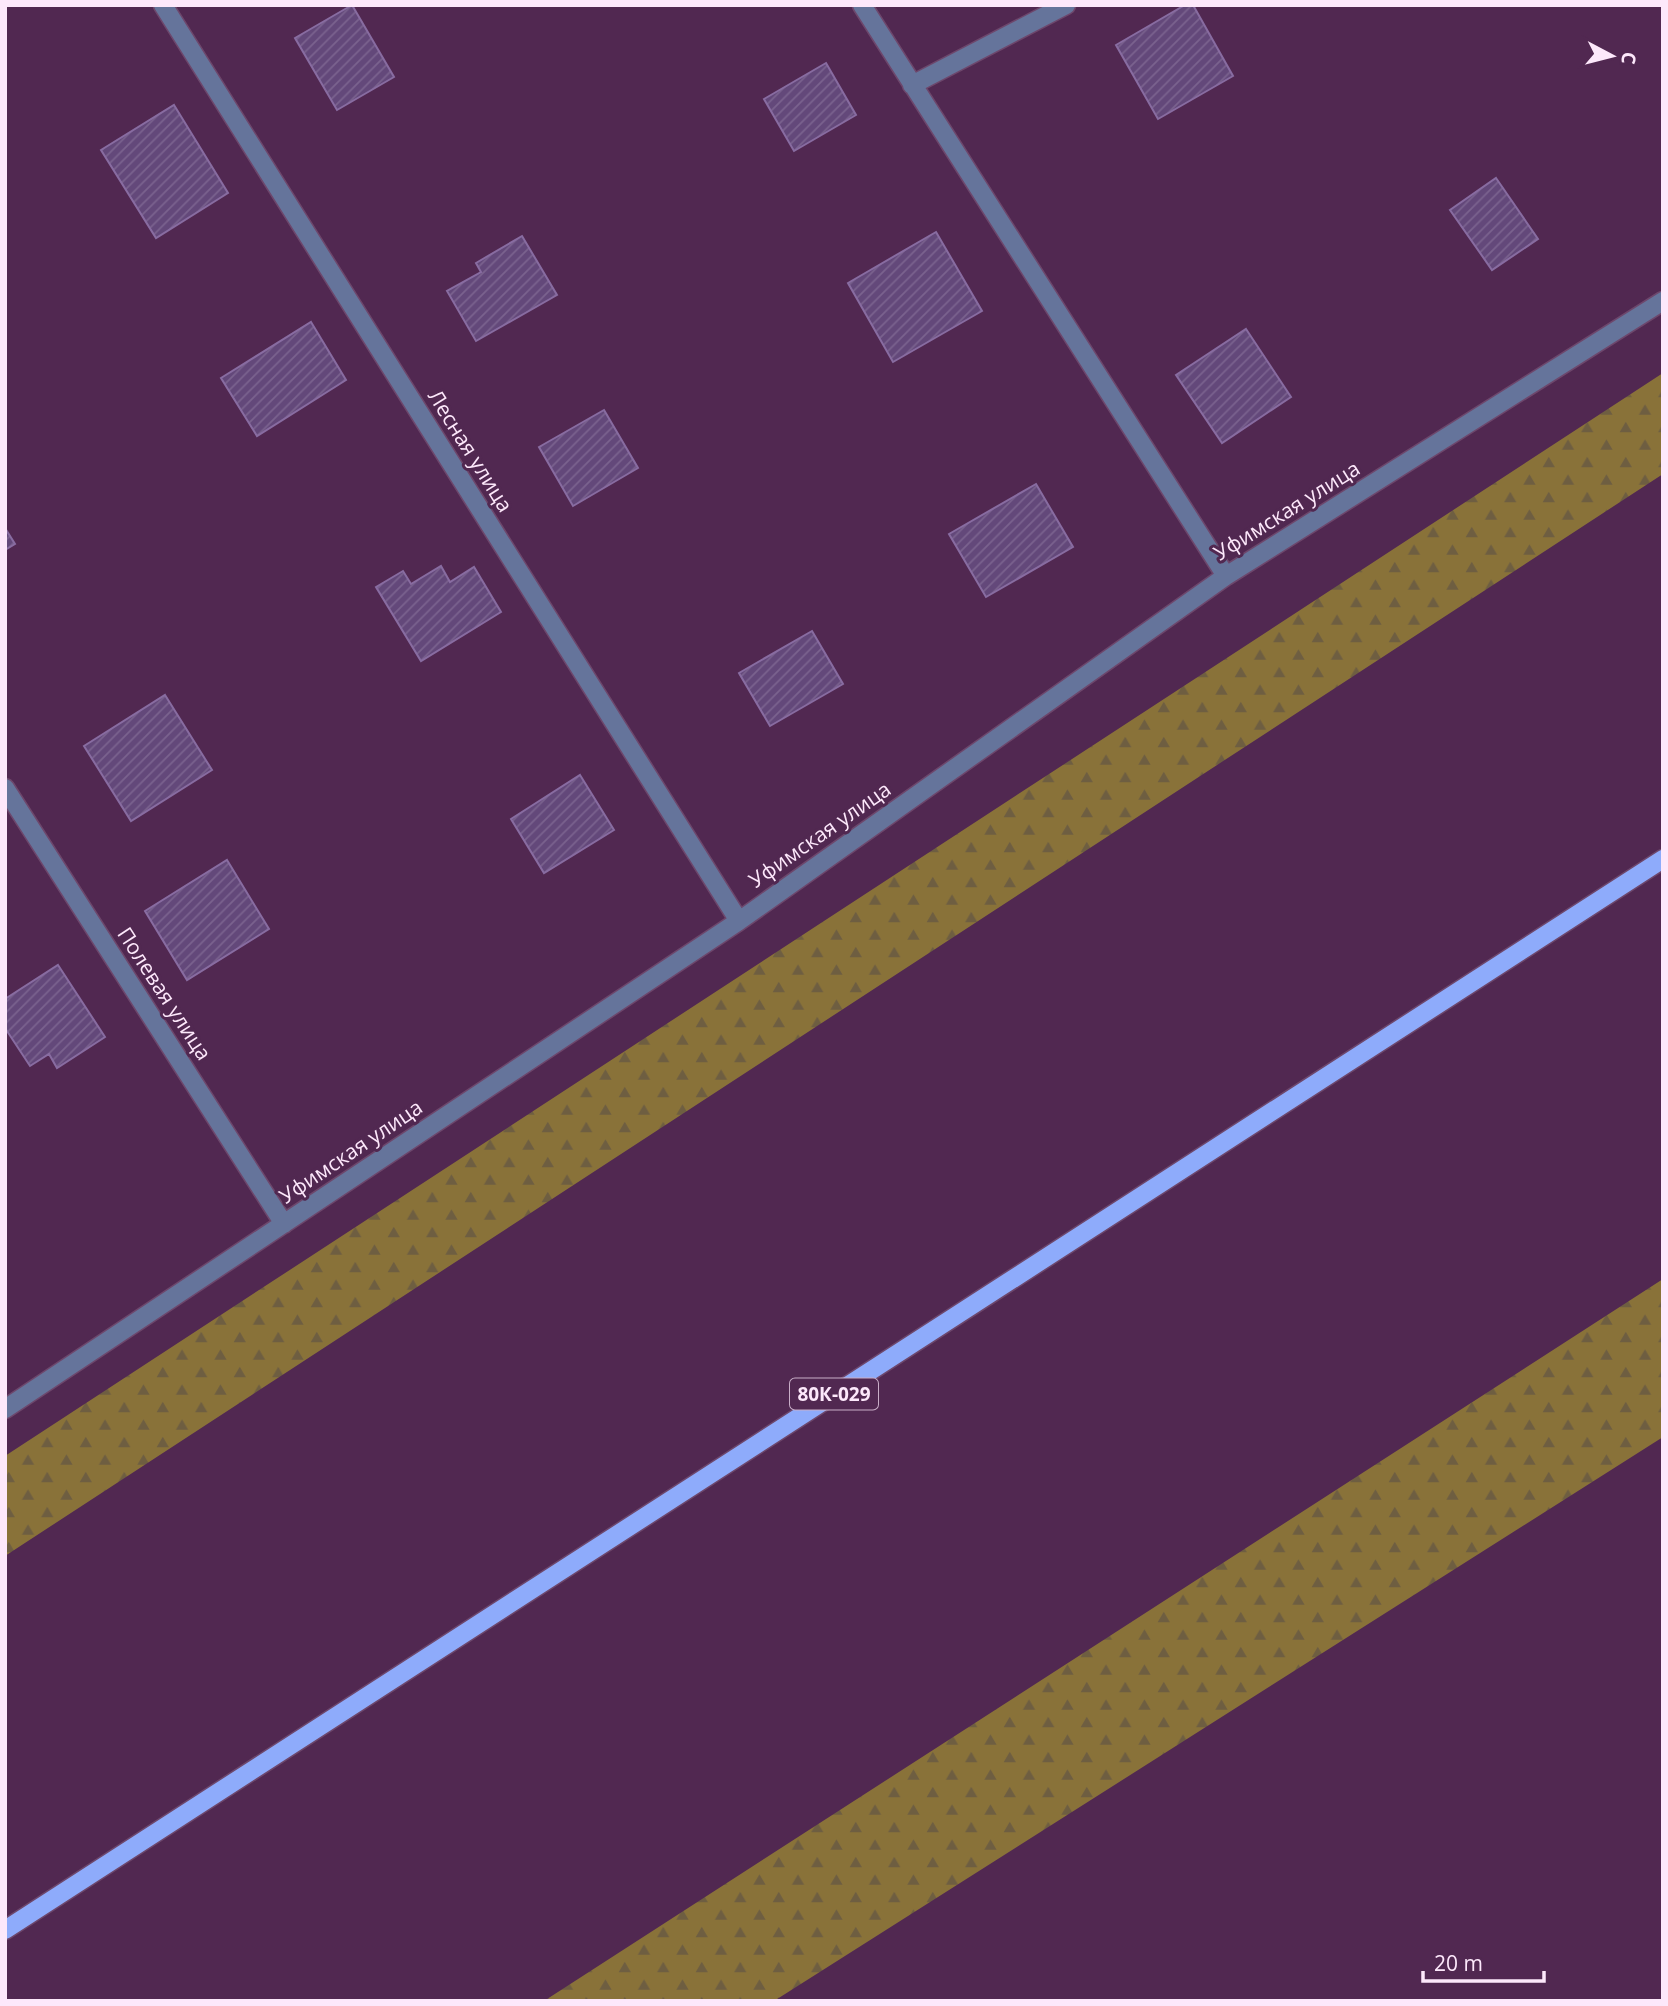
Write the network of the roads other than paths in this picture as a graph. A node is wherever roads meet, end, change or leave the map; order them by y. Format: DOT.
graph roads {
  1 [pos="163,5"];
  2 [pos="862,5"];
  3 [pos="1066,5"];
  4 [pos="912,85"];
  5 [pos="1663,301"];
  6 [pos="1226,576"];
  7 [pos="5,788"];
  8 [pos="1663,859"];
  9 [pos="739,920"];
  10 [pos="284,1224"];
  11 [pos="5,1409"];
  12 [pos="5,1930"];
  1 -- 9 [label="street, Лесная улица"];
  2 -- 4 [label="street"];
  3 -- 4 [label="street"];
  4 -- 6 [label="street"];
  5 -- 6 [label="street, Уфимская улица"];
  6 -- 9 [label="street, Уфимская улица"];
  7 -- 10 [label="street, Полевая улица"];
  8 -- 12 [label="main road, 80К-029"];
  9 -- 10 [label="street, Уфимская улица"];
  10 -- 11 [label="street, Уфимская улица"];
}
